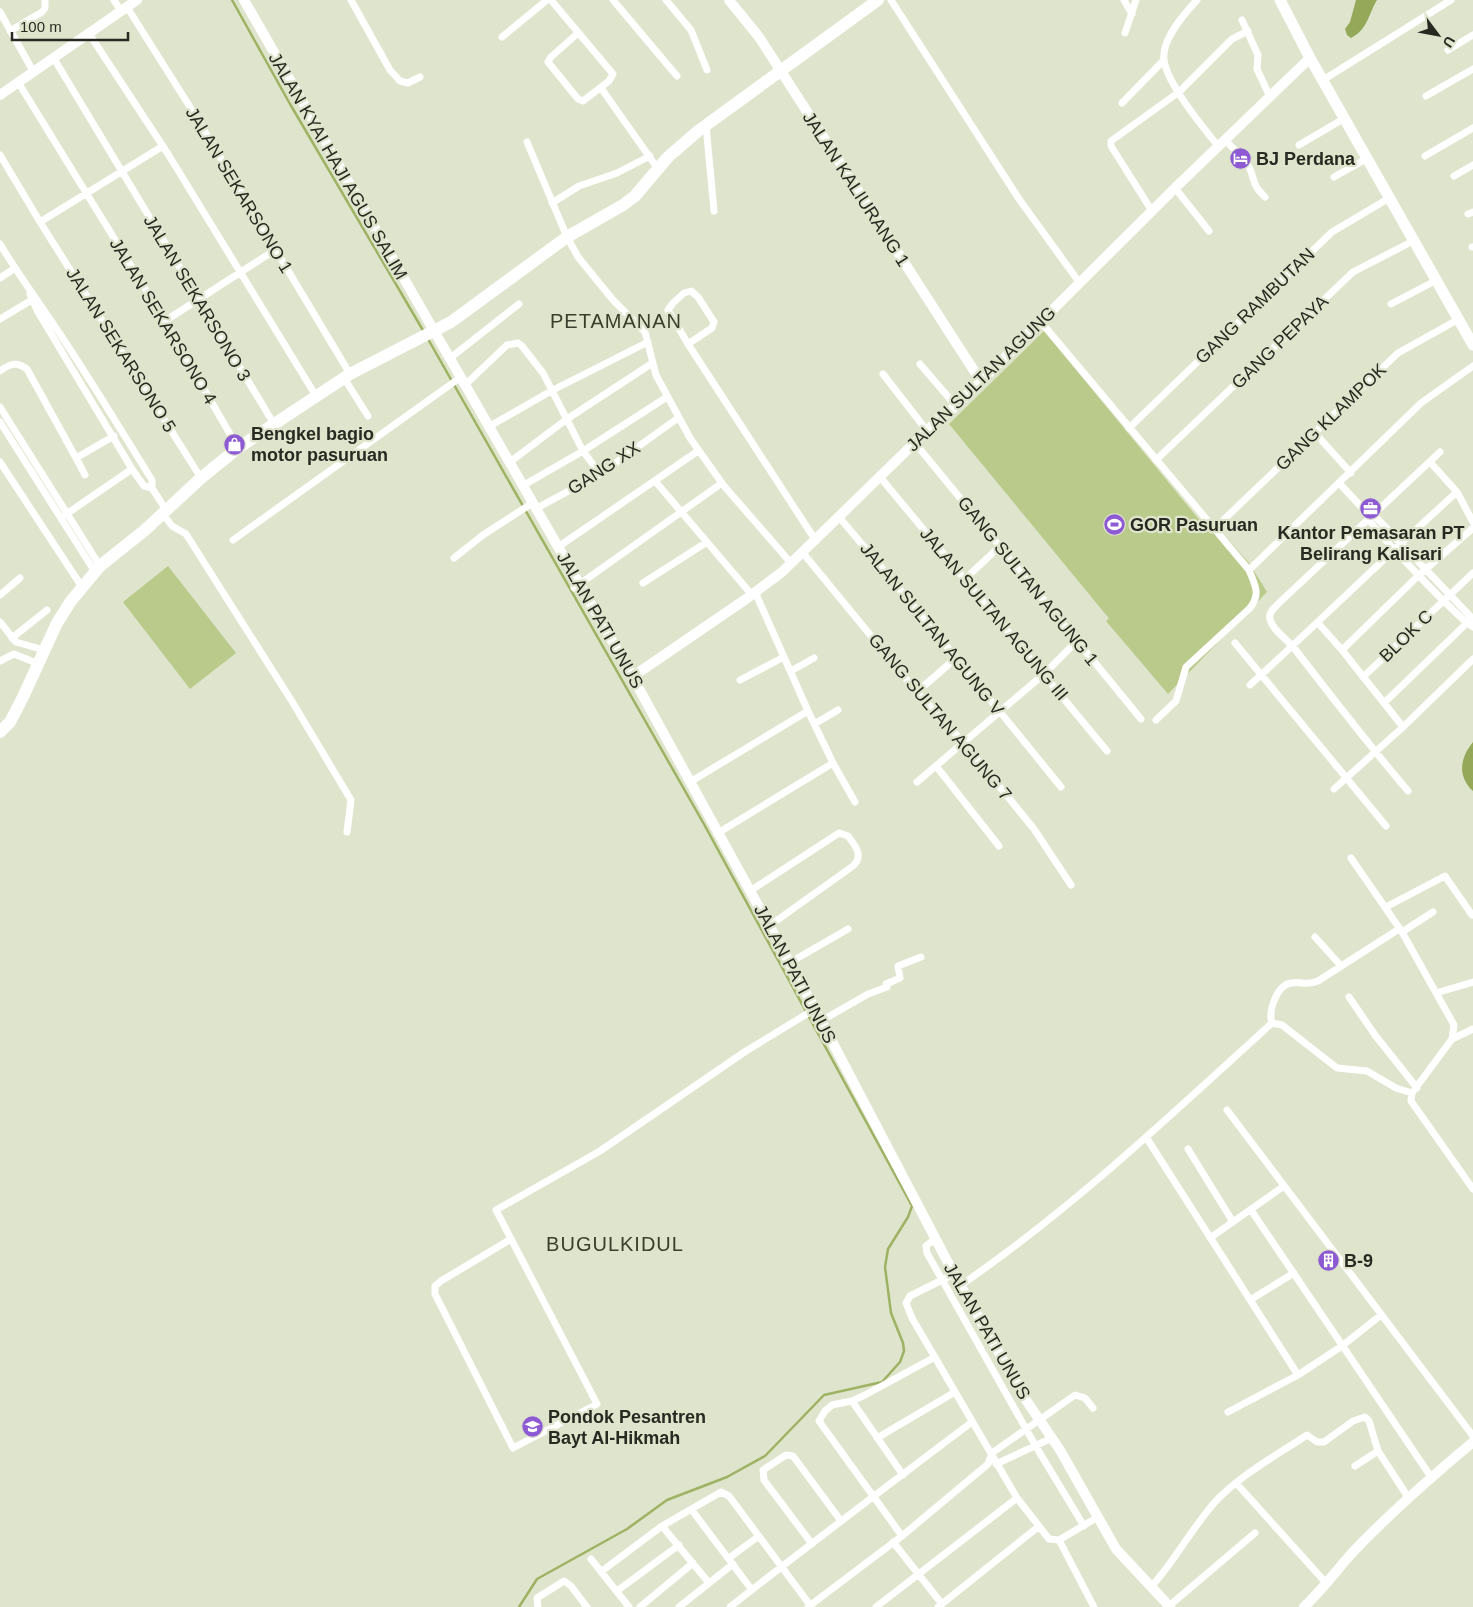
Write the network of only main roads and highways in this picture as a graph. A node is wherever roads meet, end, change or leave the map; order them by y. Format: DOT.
graph roads {
  1 [pos="137,0"];
  2 [pos="244,0"];
  3 [pos="729,0"];
  4 [pos="878,0"];
  5 [pos="1280,0"];
  6 [pos="1310,58"];
  7 [pos="780,71"];
  8 [pos="0,95"];
  9 [pos="428,334"];
  10 [pos="1473,345"];
  11 [pos="980,380"];
  12 [pos="632,677"];
  13 [pos="0,732"];
  14 [pos="1473,1442"];
  15 [pos="1169,1607"];
  16 [pos="1304,1607"];
  1 -- 8 [label="main road"];
  2 -- 9 [label="main road, JALAN KYAI HAJI AGUS SALIM"];
  3 -- 7 [label="main road, JALAN KALIURANG 1"];
  4 -- 7 [label="highway"];
  5 -- 6 [label="main road"];
  6 -- 10 [label="main road"];
  6 -- 11 [label="main road, JALAN SULTAN AGUNG"];
  7 -- 9 [label="highway"];
  7 -- 11 [label="main road, JALAN KALIURANG 1"];
  9 -- 12 [label="main road, JALAN PATI UNUS"];
  9 -- 13 [label="highway"];
  11 -- 12 [label="main road, JALAN SULTAN AGUNG"];
  12 -- 15 [label="main road, JALAN PATI UNUS"];
  14 -- 16 [label="main road"];
}
